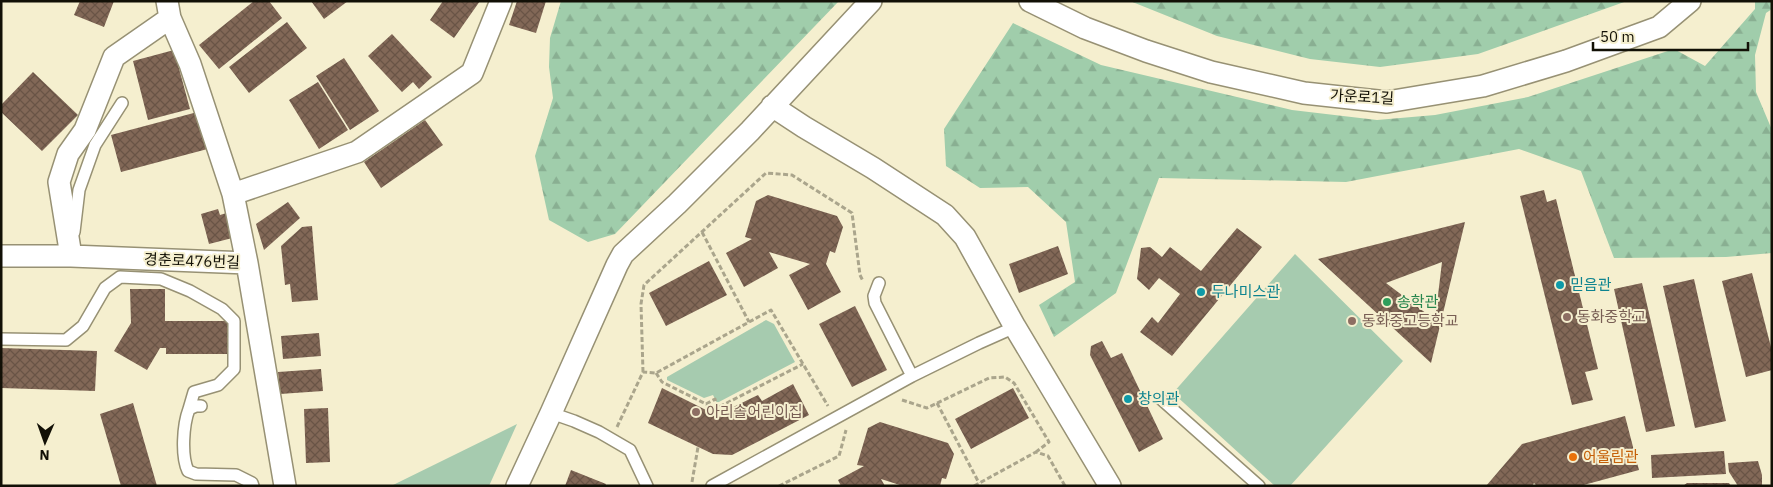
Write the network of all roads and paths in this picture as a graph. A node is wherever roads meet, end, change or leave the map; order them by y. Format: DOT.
graph roads {
  1 [pos="501,1"];
  2 [pos="871,1"];
  3 [pos="1030,1"];
  4 [pos="1690,1"];
  5 [pos="169,10"];
  6 [pos="122,103"];
  7 [pos="772,106"];
  8 [pos="233,194"];
  9 [pos="702,232"];
  10 [pos="1,256"];
  11 [pos="71,256"];
  12 [pos="247,263"];
  13 [pos="879,283"];
  14 [pos="875,303"];
  15 [pos="749,322"];
  16 [pos="1015,327"];
  17 [pos="1,339"];
  18 [pos="804,364"];
  19 [pos="642,372"];
  20 [pos="656,373"];
  21 [pos="912,376"];
  22 [pos="899,399"];
  23 [pos="1161,399"];
  24 [pos="706,404"];
  25 [pos="937,404"];
  26 [pos="201,406"];
  27 [pos="704,408"];
  28 [pos="717,408"];
  29 [pos="189,409"];
  30 [pos="551,413"];
  31 [pos="713,413"];
  32 [pos="835,419"];
  33 [pos="847,427"];
  34 [pos="612,440"];
  35 [pos="698,447"];
  36 [pos="1036,452"];
  37 [pos="692,482"];
  38 [pos="978,483"];
  39 [pos="253,486"];
  40 [pos="284,486"];
  41 [pos="517,486"];
  42 [pos="647,486"];
  43 [pos="712,486"];
  44 [pos="778,486"];
  45 [pos="974,486"];
  46 [pos="1065,486"];
  47 [pos="1110,486"];
  48 [pos="1259,486"];
  1 -- 8 [label="street"];
  2 -- 7 [label="street"];
  3 -- 4 [label="street, 가운로1길"];
  5 -- 8 [label="street"];
  5 -- 11 [label="street"];
  6 -- 11 [label="lane"];
  7 -- 16 [label="street"];
  7 -- 30 [label="street"];
  8 -- 12 [label="street"];
  9 -- 14 [label="path"];
  9 -- 15 [label="path"];
  9 -- 19 [label="path"];
  10 -- 11 [label="street, 경춘로476번길"];
  11 -- 12 [label="street, 경춘로476번길"];
  12 -- 40 [label="street, 경춘로476번길"];
  13 -- 14 [label="lane"];
  14 -- 21 [label="lane"];
  15 -- 18 [label="path"];
  15 -- 20 [label="path"];
  16 -- 21 [label="lane"];
  16 -- 47 [label="street"];
  17 -- 29 [label="lane"];
  18 -- 28 [label="path"];
  18 -- 32 [label="path"];
  19 -- 20 [label="path"];
  19 -- 34 [label="path"];
  20 -- 24 [label="path"];
  21 -- 32 [label="lane"];
  22 -- 25 [label="path"];
  23 -- 48 [label="lane"];
  24 -- 27 [label="path"];
  24 -- 28 [label="path"];
  25 -- 36 [label="path"];
  25 -- 38 [label="path"];
  26 -- 29 [label="lane"];
  28 -- 31 [label="path"];
  29 -- 39 [label="lane"];
  30 -- 34 [label="lane"];
  30 -- 41 [label="street"];
  32 -- 43 [label="lane"];
  33 -- 44 [label="path"];
  34 -- 42 [label="lane"];
  35 -- 37 [label="path"];
  36 -- 38 [label="path"];
  36 -- 46 [label="path"];
  38 -- 45 [label="path"];
}
